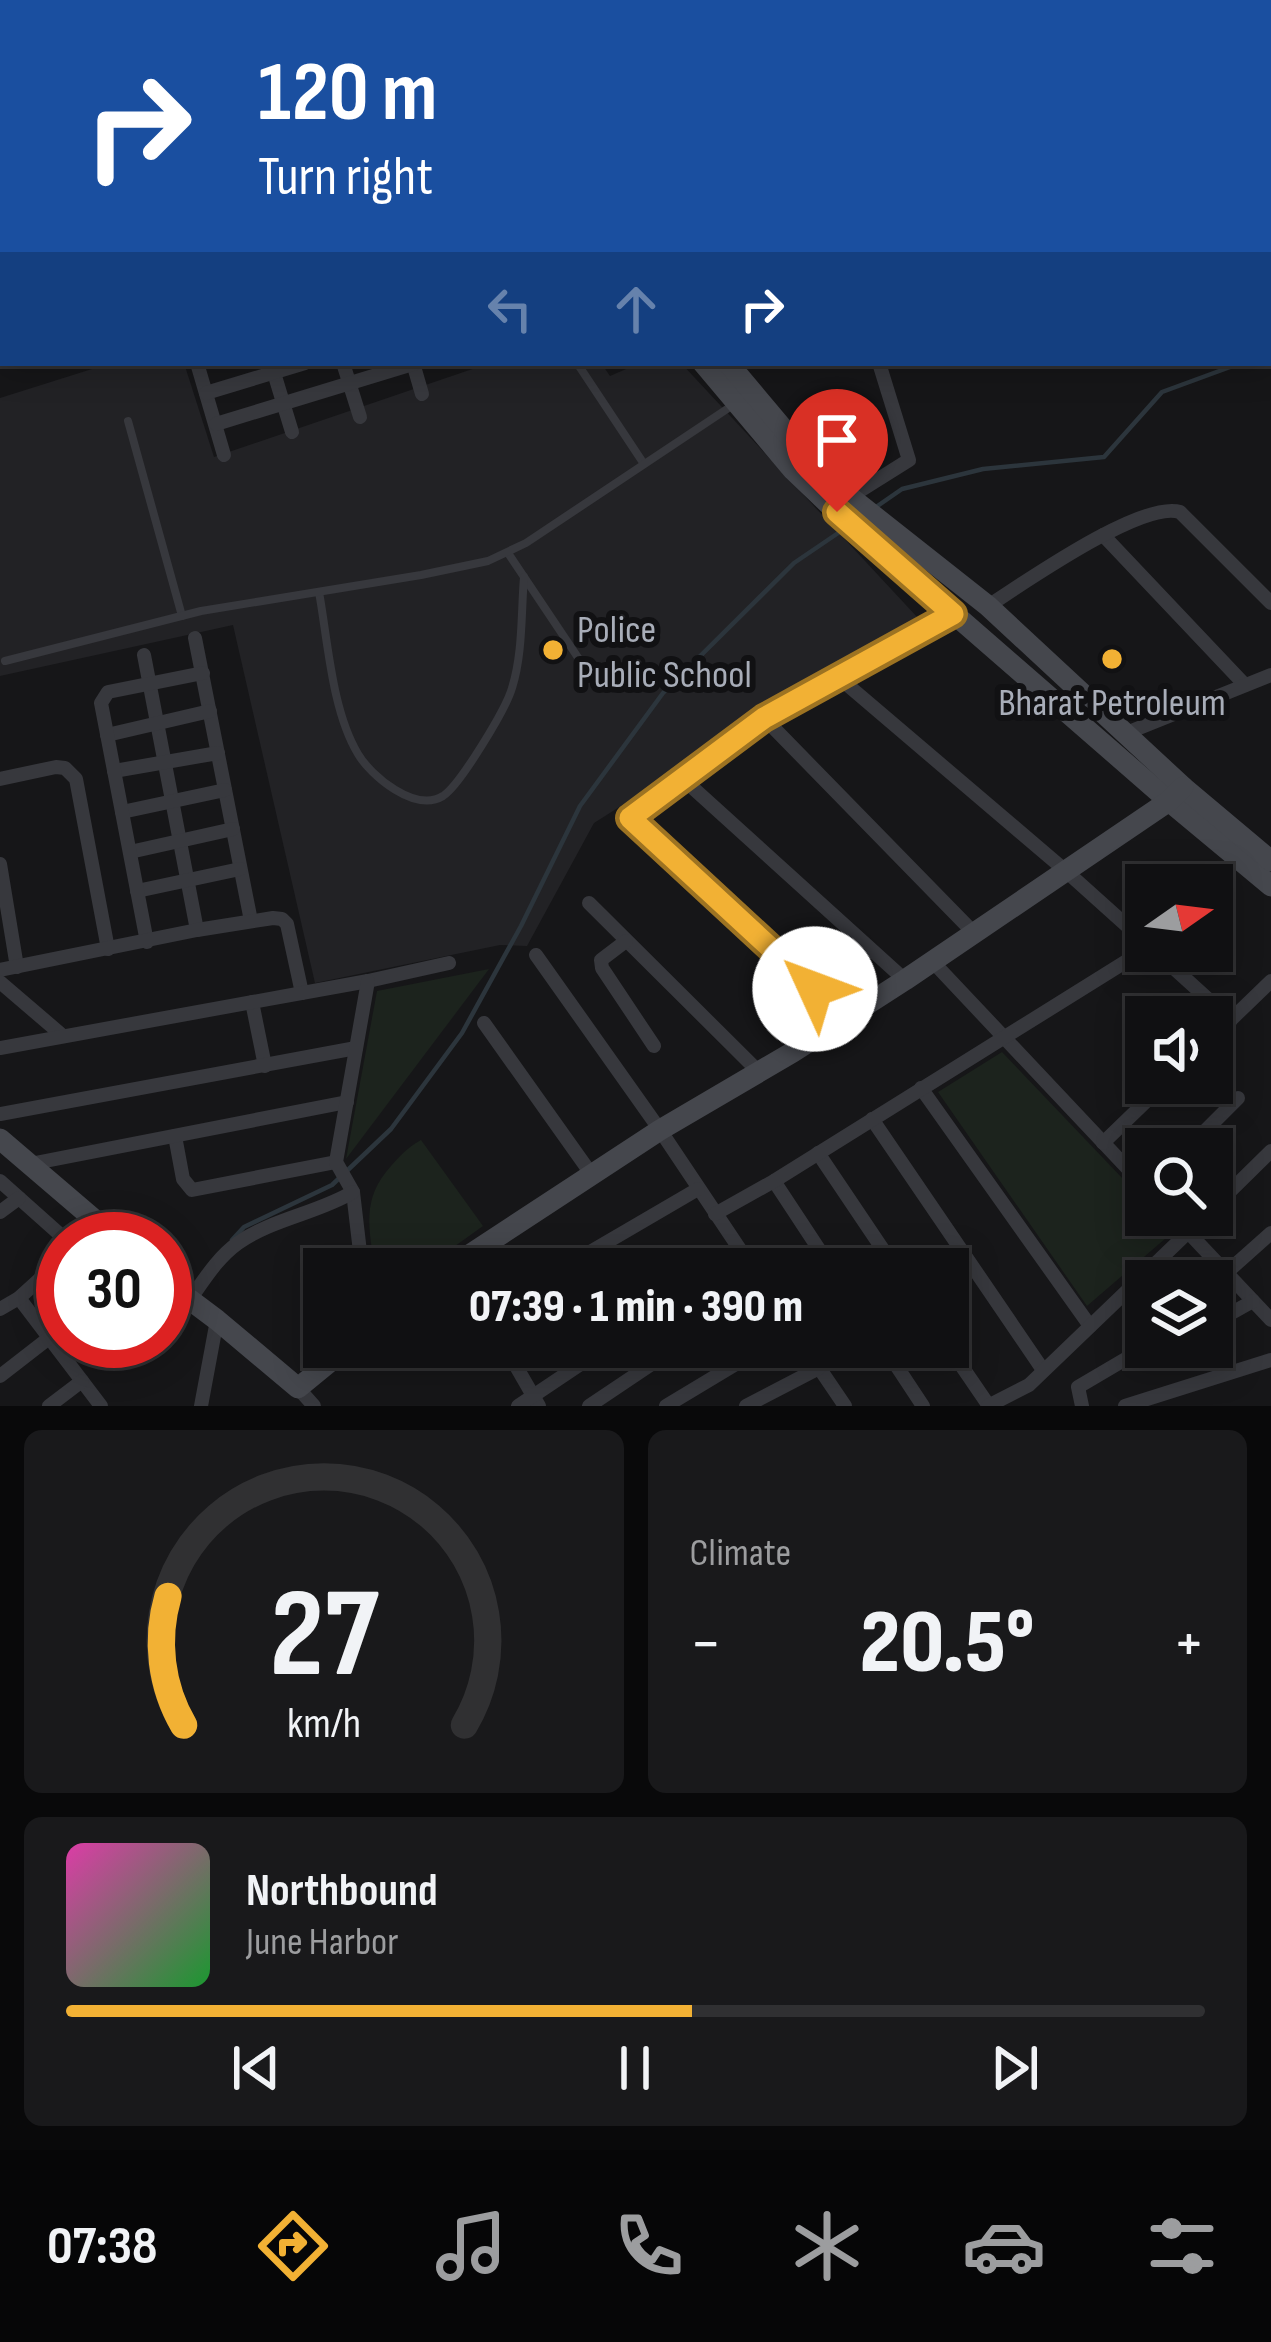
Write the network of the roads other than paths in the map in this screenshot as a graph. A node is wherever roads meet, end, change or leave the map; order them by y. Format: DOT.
graph roads {
  1 [pos="198,366"];
  2 [pos="344,366"];
  3 [pos="404,366"];
  4 [pos="415,366"];
  5 [pos="579,366"];
  6 [pos="707,366"];
  7 [pos="729,366"];
  8 [pos="880,366"];
  9 [pos="273,368"];
  10 [pos="350,383"];
  11 [pos="206,393"];
  12 [pos="422,394"];
  13 [pos="744,398"];
  14 [pos="283,404"];
  15 [pos="360,417"];
  16 [pos="128,421"];
  17 [pos="216,424"];
  18 [pos="292,433"];
  19 [pos="224,455"];
  20 [pos="644,464"];
  21 [pos="843,504"];
  22 [pos="874,530"];
  23 [pos="1103,535"];
  24 [pos="508,553"];
  25 [pos="524,577"];
  26 [pos="319,592"];
  27 [pos="1271,603"];
  28 [pos="988,606"];
  29 [pos="953,614"];
  30 [pos="182,616"];
  31 [pos="195,638"];
  32 [pos="144,655"];
  33 [pos="5,661"];
  34 [pos="585,668"];
  35 [pos="203,674"];
  36 [pos="837,676"];
  37 [pos="1270,678"];
  38 [pos="150,683"];
  39 [pos="1245,685"];
  40 [pos="210,712"];
  41 [pos="764,718"];
  42 [pos="158,723"];
  43 [pos="1124,734"];
  44 [pos="107,735"];
  45 [pos="218,753"];
  46 [pos="165,762"];
  47 [pos="114,771"];
  48 [pos="682,778"];
  49 [pos="0,779"];
  50 [pos="225,790"];
  51 [pos="1176,794"];
  52 [pos="172,801"];
  53 [pos="122,812"];
  54 [pos="232,829"];
  55 [pos="180,841"];
  56 [pos="130,852"];
  57 [pos="1271,861"];
  58 [pos="0,864"];
  59 [pos="240,869"];
  60 [pos="1067,872"];
  61 [pos="187,881"];
  62 [pos="1271,886"];
  63 [pos="137,891"];
  64 [pos="589,904"];
  65 [pos="251,922"];
  66 [pos="1125,926"];
  67 [pos="196,930"];
  68 [pos="974,933"];
  69 [pos="626,940"];
  70 [pos="147,942"];
  71 [pos="108,950"];
  72 [pos="536,955"];
  73 [pos="933,962"];
  74 [pos="1125,962"];
  75 [pos="449,963"];
  76 [pos="17,967"];
  77 [pos="0,970"];
  78 [pos="1176,972"];
  79 [pos="905,980"];
  80 [pos="368,981"];
  81 [pos="1271,981"];
  82 [pos="0,982"];
  83 [pos="302,993"];
  84 [pos="1204,996"];
  85 [pos="252,1002"];
  86 [pos="846,1017"];
  87 [pos="1233,1018"];
  88 [pos="484,1023"];
  89 [pos="63,1036"];
  90 [pos="1003,1036"];
  91 [pos="654,1046"];
  92 [pos="0,1048"];
  93 [pos="356,1048"];
  94 [pos="265,1066"];
  95 [pos="759,1072"];
  96 [pos="921,1088"];
  97 [pos="1238,1098"];
  98 [pos="347,1102"];
  99 [pos="1143,1104"];
  100 [pos="0,1114"];
  101 [pos="872,1119"];
  102 [pos="1208,1128"];
  103 [pos="659,1130"];
  104 [pos="175,1136"];
  105 [pos="0,1139"];
  106 [pos="1103,1142"];
  107 [pos="1271,1150"];
  108 [pos="818,1153"];
  109 [pos="30,1164"];
  110 [pos="1125,1166"];
  111 [pos="344,1175"];
  112 [pos="592,1175"];
  113 [pos="0,1181"];
  114 [pos="774,1181"];
  115 [pos="1233,1188"];
  116 [pos="698,1189"];
  117 [pos="20,1198"];
  118 [pos="0,1212"];
  119 [pos="78,1212"];
  120 [pos="36,1213"];
  121 [pos="715,1214"];
  122 [pos="1271,1233"];
  123 [pos="1184,1236"];
  124 [pos="1192,1236"];
  125 [pos="358,1248"];
  126 [pos="482,1248"];
  127 [pos="597,1248"];
  128 [pos="734,1248"];
  129 [pos="818,1248"];
  130 [pos="882,1248"];
  131 [pos="1214,1260"];
  132 [pos="1233,1267"];
  133 [pos="1233,1281"];
  134 [pos="36,1283"];
  135 [pos="192,1296"];
  136 [pos="19,1298"];
  137 [pos="1252,1301"];
  138 [pos="192,1304"];
  139 [pos="0,1309"];
  140 [pos="1233,1312"];
  141 [pos="1269,1314"];
  142 [pos="36,1320"];
  143 [pos="218,1321"];
  144 [pos="1090,1326"];
  145 [pos="36,1349"];
  146 [pos="1125,1360"];
  147 [pos="1271,1360"];
  148 [pos="72,1368"];
  149 [pos="326,1368"];
  150 [pos="517,1368"];
  151 [pos="579,1368"];
  152 [pos="646,1368"];
  153 [pos="729,1368"];
  154 [pos="819,1368"];
  155 [pos="898,1368"];
  156 [pos="963,1368"];
  157 [pos="1043,1370"];
  158 [pos="0,1376"];
  159 [pos="82,1381"];
  160 [pos="1029,1385"];
  161 [pos="296,1397"];
  162 [pos="536,1401"];
  163 [pos="1133,1405"];
  164 [pos="49,1406"];
  165 [pos="101,1406"];
  166 [pos="201,1406"];
  167 [pos="314,1406"];
  168 [pos="518,1406"];
  169 [pos="589,1406"];
  170 [pos="666,1406"];
  171 [pos="746,1406"];
  172 [pos="845,1406"];
  173 [pos="923,1406"];
  174 [pos="988,1406"];
  175 [pos="1032,1406"];
  176 [pos="1082,1406"];
  1 -- 11 [label="street"];
  2 -- 10 [label="street"];
  3 -- 10 [label="street"];
  4 -- 12 [label="street"];
  5 -- 20 [label="lane"];
  6 -- 13 [label="main road"];
  7 -- 13 [label="main road"];
  8 -- 21 [label="street"];
  9 -- 11 [label="street"];
  9 -- 14 [label="street"];
  10 -- 14 [label="street"];
  10 -- 15 [label="street"];
  11 -- 17 [label="street"];
  13 -- 20 [label="lane"];
  13 -- 21 [label="main road"];
  14 -- 17 [label="street"];
  14 -- 18 [label="street"];
  16 -- 30 [label="lane"];
  17 -- 19 [label="street"];
  20 -- 24 [label="lane"];
  21 -- 22 [label="main road"];
  22 -- 28 [label="main road"];
  22 -- 29 [label="main road"];
  23 -- 27 [label="street"];
  23 -- 28 [label="street"];
  23 -- 39 [label="street"];
  24 -- 25 [label="lane"];
  24 -- 26 [label="lane"];
  25 -- 26 [label="lane"];
  25 -- 34 [label="lane"];
  26 -- 30 [label="lane"];
  28 -- 43 [label="main road"];
  29 -- 36 [label="street"];
  29 -- 51 [label="main road"];
  30 -- 33 [label="lane"];
  31 -- 35 [label="street"];
  32 -- 38 [label="street"];
  35 -- 38 [label="street"];
  35 -- 40 [label="street"];
  36 -- 41 [label="street"];
  36 -- 60 [label="street"];
  37 -- 39 [label="street"];
  38 -- 42 [label="street"];
  38 -- 44 [label="street"];
  39 -- 43 [label="street"];
  40 -- 42 [label="street"];
  40 -- 45 [label="street"];
  41 -- 48 [label="street"];
  41 -- 68 [label="street"];
  42 -- 44 [label="street"];
  42 -- 46 [label="street"];
  43 -- 51 [label="main road"];
  44 -- 47 [label="street"];
  45 -- 46 [label="street"];
  45 -- 50 [label="street"];
  46 -- 47 [label="street"];
  46 -- 52 [label="street"];
  47 -- 53 [label="street"];
  48 -- 79 [label="street"];
  48 -- 86 [label="street"];
  49 -- 71 [label="street"];
  50 -- 52 [label="street"];
  50 -- 54 [label="street"];
  51 -- 57 [label="main road"];
  51 -- 60 [label="main road"];
  51 -- 62 [label="main road"];
  52 -- 53 [label="street"];
  52 -- 55 [label="street"];
  53 -- 56 [label="street"];
  54 -- 55 [label="street"];
  54 -- 59 [label="street"];
  55 -- 56 [label="street"];
  55 -- 61 [label="street"];
  56 -- 63 [label="street"];
  58 -- 76 [label="street"];
  59 -- 61 [label="street"];
  59 -- 65 [label="street"];
  60 -- 66 [label="street"];
  60 -- 68 [label="main road"];
  61 -- 63 [label="street"];
  61 -- 67 [label="street"];
  63 -- 70 [label="street"];
  64 -- 69 [label="street"];
  65 -- 67 [label="street"];
  65 -- 83 [label="street"];
  67 -- 70 [label="street"];
  68 -- 73 [label="main road"];
  69 -- 91 [label="street"];
  69 -- 95 [label="street"];
  70 -- 71 [label="street"];
  71 -- 76 [label="street"];
  72 -- 103 [label="street"];
  73 -- 79 [label="main road"];
  73 -- 90 [label="street"];
  74 -- 90 [label="street"];
  75 -- 80 [label="street"];
  76 -- 77 [label="street"];
  78 -- 84 [label="street"];
  79 -- 86 [label="main road"];
  80 -- 83 [label="street"];
  80 -- 93 [label="street"];
  81 -- 87 [label="street"];
  82 -- 89 [label="street"];
  83 -- 85 [label="street"];
  85 -- 89 [label="street"];
  85 -- 94 [label="street"];
  86 -- 95 [label="main road"];
  88 -- 112 [label="street"];
  89 -- 92 [label="street"];
  90 -- 96 [label="street"];
  90 -- 106 [label="street"];
  93 -- 94 [label="street"];
  93 -- 98 [label="street"];
  94 -- 100 [label="street"];
  95 -- 103 [label="main road"];
  96 -- 101 [label="street"];
  96 -- 144 [label="street"];
  97 -- 102 [label="street"];
  98 -- 104 [label="street"];
  98 -- 111 [label="street"];
  99 -- 106 [label="street"];
  101 -- 108 [label="street"];
  101 -- 157 [label="street"];
  103 -- 112 [label="main road"];
  103 -- 116 [label="street"];
  104 -- 109 [label="street"];
  104 -- 111 [label="street"];
  105 -- 109 [label="main road"];
  106 -- 110 [label="street"];
  107 -- 115 [label="street"];
  108 -- 114 [label="street"];
  108 -- 130 [label="street"];
  109 -- 119 [label="main road"];
  111 -- 125 [label="street"];
  111 -- 135 [label="street"];
  112 -- 126 [label="main road"];
  113 -- 117 [label="street"];
  114 -- 121 [label="street"];
  114 -- 129 [label="street"];
  116 -- 121 [label="street"];
  116 -- 127 [label="street"];
  117 -- 118 [label="street"];
  117 -- 120 [label="street"];
  121 -- 128 [label="street"];
  122 -- 132 [label="street"];
  123 -- 144 [label="street"];
  124 -- 131 [label="street"];
  133 -- 137 [label="street"];
  134 -- 136 [label="street"];
  136 -- 139 [label="street"];
  136 -- 142 [label="street"];
  137 -- 140 [label="street"];
  137 -- 141 [label="street"];
  138 -- 143 [label="main road"];
  143 -- 161 [label="main road"];
  143 -- 166 [label="street"];
  144 -- 157 [label="street"];
  145 -- 158 [label="street"];
  146 -- 176 [label="street"];
  147 -- 163 [label="street"];
  148 -- 159 [label="street"];
  149 -- 161 [label="main road"];
  150 -- 162 [label="street"];
  151 -- 162 [label="street"];
  152 -- 169 [label="street"];
  153 -- 170 [label="street"];
  154 -- 171 [label="street"];
  154 -- 172 [label="street"];
  155 -- 173 [label="street"];
  156 -- 174 [label="street"];
  157 -- 160 [label="street"];
  159 -- 164 [label="street"];
  159 -- 165 [label="street"];
  160 -- 174 [label="street"];
  160 -- 175 [label="street"];
  161 -- 167 [label="street"];
  162 -- 168 [label="street"];
}
